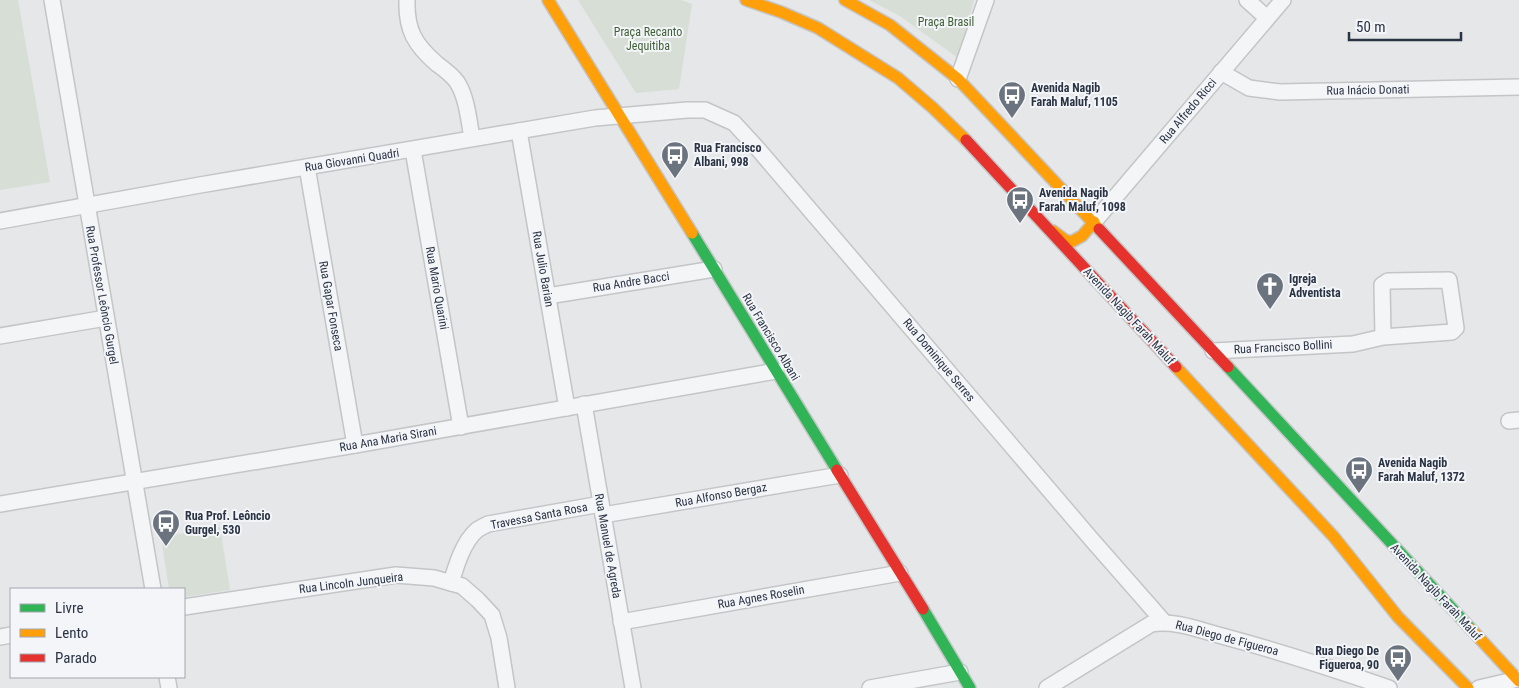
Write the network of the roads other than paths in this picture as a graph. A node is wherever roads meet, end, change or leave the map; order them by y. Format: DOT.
graph roads {
  1 [pos="52,0"];
  2 [pos="407,0"];
  3 [pos="548,0"];
  4 [pos="746,0"];
  5 [pos="845,0"];
  6 [pos="986,0"];
  7 [pos="1247,0"];
  8 [pos="1284,0"];
  9 [pos="1267,18"];
  10 [pos="1221,72"];
  11 [pos="958,80"];
  12 [pos="1519,87"];
  13 [pos="705,110"];
  14 [pos="621,115"];
  15 [pos="519,131"];
  16 [pos="472,138"];
  17 [pos="413,150"];
  18 [pos="307,167"];
  19 [pos="87,205"];
  20 [pos="0,221"];
  21 [pos="1094,222"];
  22 [pos="1048,230"];
  23 [pos="714,268"];
  24 [pos="548,296"];
  25 [pos="106,318"];
  26 [pos="0,336"];
  27 [pos="1383,337"];
  28 [pos="1213,351"];
  29 [pos="776,371"];
  30 [pos="584,404"];
  31 [pos="567,408"];
  32 [pos="461,427"];
  33 [pos="355,445"];
  34 [pos="840,475"];
  35 [pos="134,482"];
  36 [pos="0,504"];
  37 [pos="602,509"];
  38 [pos="900,573"];
  39 [pos="451,583"];
  40 [pos="153,588"];
  41 [pos="185,607"];
  42 [pos="621,622"];
  43 [pos="1164,622"];
  44 [pos="960,672"];
  45 [pos="1518,680"];
  46 [pos="507,688"];
  47 [pos="633,688"];
  48 [pos="870,688"];
  49 [pos="970,688"];
  50 [pos="1047,688"];
  51 [pos="1389,688"];
  52 [pos="1468,688"];
  53 [pos="1479,688"];
  1 -- 19 [label="street, Rua Professor Leôncio Gurgel"];
  2 -- 16 [label="street"];
  3 -- 14 [label="main road, Rua Francisco Albani"];
  4 -- 22 [label="main road, Avenida Nagib Farah Maluf"];
  5 -- 11 [label="main road, Avenida Nagib Farah Maluf"];
  6 -- 11 [label="street"];
  7 -- 9 [label="street"];
  8 -- 9 [label="street, Rua Alfredo Ricci"];
  9 -- 10 [label="street, Rua Alfredo Ricci"];
  10 -- 12 [label="street, Rua Inácio Donati"];
  10 -- 21 [label="street, Rua Alfredo Ricci"];
  11 -- 21 [label="main road, Avenida Nagib Farah Maluf"];
  13 -- 14 [label="street, Rua Giovanni Quadri"];
  13 -- 43 [label="street, Rua Dominique Serres"];
  14 -- 15 [label="street, Rua Giovanni Quadri"];
  14 -- 23 [label="main road, Rua Francisco Albani"];
  15 -- 16 [label="street, Rua Giovanni Quadri"];
  15 -- 24 [label="street, Rua Julio Barian"];
  16 -- 17 [label="street, Rua Giovanni Quadri"];
  17 -- 18 [label="street, Rua Giovanni Quadri"];
  17 -- 32 [label="street, Rua Mario Quarini"];
  18 -- 19 [label="street, Rua Giovanni Quadri"];
  18 -- 33 [label="street, Rua Gapar Fonseca"];
  19 -- 20 [label="street, Rua Giovanni Quadri"];
  19 -- 25 [label="street, Rua Professor Leôncio Gurgel"];
  21 -- 22 [label="main road"];
  21 -- 28 [label="main road, Avenida Nagib Farah Maluf"];
  22 -- 52 [label="main road, Avenida Nagib Farah Maluf"];
  23 -- 24 [label="street, Rua Andre Bacci"];
  23 -- 29 [label="main road, Rua Francisco Albani"];
  24 -- 31 [label="street, Rua Julio Barian"];
  25 -- 26 [label="street"];
  25 -- 35 [label="street, Rua Professor Leôncio Gurgel"];
  27 -- 27 [label="street, Rua Francisco Bollini"];
  27 -- 28 [label="street, Rua Francisco Bollini"];
  28 -- 45 [label="main road, Avenida Nagib Farah Maluf"];
  29 -- 30 [label="street, Rua Ana Maria Sirani"];
  29 -- 34 [label="main road, Rua Francisco Albani"];
  30 -- 31 [label="street, Rua Ana Maria Sirani"];
  30 -- 37 [label="street, Rua Manuel de Agreda"];
  31 -- 32 [label="street, Rua Ana Maria Sirani"];
  32 -- 33 [label="street, Rua Ana Maria Sirani"];
  33 -- 35 [label="street, Rua Ana Maria Sirani"];
  34 -- 37 [label="street, Rua Alfonso Bergaz"];
  34 -- 38 [label="main road, Rua Francisco Albani"];
  35 -- 36 [label="street, Rua Ana Maria Sirani"];
  35 -- 40 [label="street, Rua Professor Leôncio Gurgel"];
  37 -- 39 [label="street, Travessa Santa Rosa"];
  37 -- 42 [label="street, Rua Manuel de Agreda"];
  38 -- 42 [label="street, Rua Agnes Roselin"];
  38 -- 44 [label="main road, Rua Francisco Albani"];
  39 -- 41 [label="street, Rua Lincoln Junqueira"];
  39 -- 46 [label="street, Rua Lincoln Junqueira"];
  42 -- 47 [label="street, Rua Manuel de Agreda"];
  43 -- 50 [label="street, Rua Diego de Figueroa"];
  43 -- 51 [label="street, Rua Diego de Figueroa"];
  44 -- 48 [label="street"];
  44 -- 49 [label="main road, Rua Francisco Albani"];
  45 -- 53 [label="street, Avenida Nagib Farah Maluf"];
}
